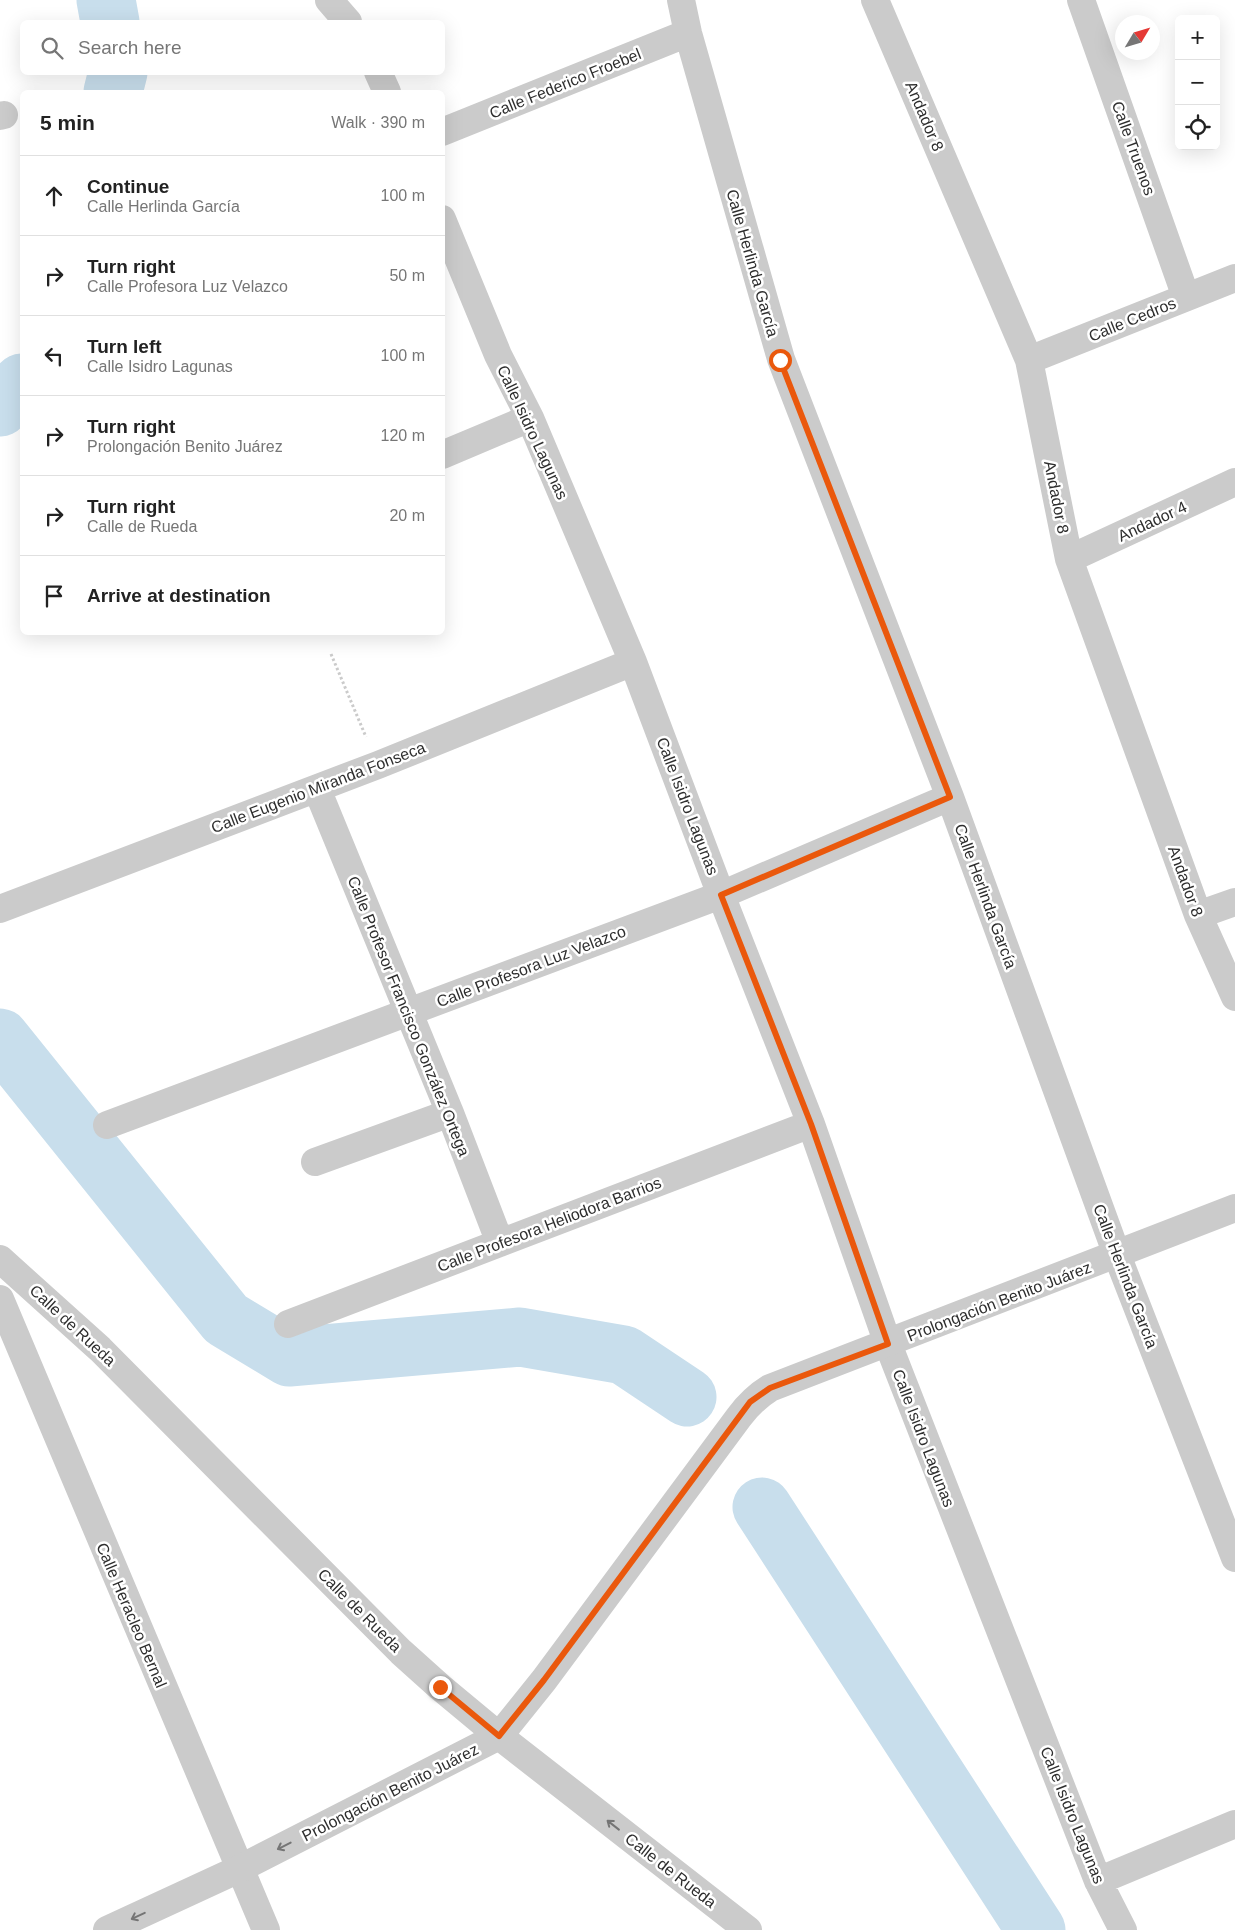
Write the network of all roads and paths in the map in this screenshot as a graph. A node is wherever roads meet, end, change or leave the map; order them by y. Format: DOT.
graph roads {
  1 [pos="329,0"];
  2 [pos="681,0"];
  3 [pos="875,0"];
  4 [pos="1081,0"];
  5 [pos="346,20"];
  6 [pos="688,33"];
  7 [pos="379,75"];
  8 [pos="386,90"];
  9 [pos="445,131"];
  10 [pos="445,226"];
  11 [pos="1235,278"];
  12 [pos="1186,297"];
  13 [pos="1029,360"];
  14 [pos="530,418"];
  15 [pos="445,454"];
  16 [pos="1235,482"];
  17 [pos="1070,559"];
  18 [pos="331,654"];
  19 [pos="633,662"];
  20 [pos="378,765"];
  21 [pos="317,789"];
  22 [pos="950,797"];
  23 [pos="721,895"];
  24 [pos="1235,902"];
  25 [pos="0,909"];
  26 [pos="1198,915"];
  27 [pos="1235,997"];
  28 [pos="408,1012"];
  29 [pos="450,1113"];
  30 [pos="811,1124"];
  31 [pos="107,1125"];
  32 [pos="315,1162"];
  33 [pos="1235,1208"];
  34 [pos="500,1243"];
  35 [pos="1117,1255"];
  36 [pos="0,1259"];
  37 [pos="0,1300"];
  38 [pos="288,1324"];
  39 [pos="888,1344"];
  40 [pos="1235,1558"];
  41 [pos="499,1736"];
  42 [pos="1235,1824"];
  43 [pos="239,1869"];
  44 [pos="1098,1881"];
  45 [pos="107,1930"];
  46 [pos="266,1930"];
  47 [pos="748,1930"];
  48 [pos="1123,1930"];
  1 -- 5 [label="street"];
  2 -- 6 [label="street, Calle Herlinda García"];
  3 -- 13 [label="street, Andador 8"];
  4 -- 12 [label="street, Calle Truenos"];
  6 -- 9 [label="street, Calle Federico Froebel"];
  6 -- 22 [label="street, Calle Herlinda García"];
  7 -- 8 [label="street"];
  10 -- 14 [label="street, Calle Isidro Lagunas"];
  11 -- 12 [label="street, Calle Cedros"];
  12 -- 13 [label="street, Calle Cedros"];
  13 -- 17 [label="street, Andador 8"];
  14 -- 15 [label="street"];
  14 -- 19 [label="street, Calle Isidro Lagunas"];
  16 -- 17 [label="street, Andador 4"];
  17 -- 26 [label="street, Andador 8"];
  18 -- 20 [label="path"];
  19 -- 20 [label="street, Calle Eugenio Miranda Fonseca"];
  19 -- 23 [label="street, Calle Isidro Lagunas"];
  20 -- 21 [label="street, Calle Eugenio Miranda Fonseca"];
  21 -- 25 [label="street, Calle Eugenio Miranda Fonseca"];
  21 -- 28 [label="street, Calle Profesor Francisco González Ortega"];
  22 -- 23 [label="street, Calle Profesora Luz Velazco"];
  22 -- 35 [label="street, Calle Herlinda García"];
  23 -- 28 [label="street, Calle Profesora Luz Velazco"];
  23 -- 30 [label="street, Calle Isidro Lagunas"];
  24 -- 26 [label="street"];
  26 -- 27 [label="street, Andador 8"];
  28 -- 29 [label="street, Calle Profesor Francisco González Ortega"];
  28 -- 31 [label="street, Calle Profesora Luz Velazco"];
  29 -- 32 [label="street"];
  29 -- 34 [label="street, Calle Profesor Francisco González Ortega"];
  30 -- 34 [label="street, Calle Profesora Heliodora Barrios"];
  30 -- 39 [label="street, Calle Isidro Lagunas"];
  33 -- 35 [label="street, Prolongación Benito Juárez"];
  34 -- 38 [label="street, Calle Profesora Heliodora Barrios"];
  35 -- 39 [label="street, Prolongación Benito Juárez"];
  35 -- 40 [label="street, Calle Herlinda García"];
  36 -- 41 [label="street, Calle de Rueda"];
  37 -- 43 [label="street, Calle Heracleo Bernal"];
  39 -- 41 [label="street, Prolongación Benito Juárez"];
  39 -- 44 [label="street, Calle Isidro Lagunas"];
  41 -- 43 [label="street, Prolongación Benito Juárez, one-way"];
  47 -- 41 [label="street, Calle de Rueda, one-way"];
  42 -- 44 [label="street"];
  43 -- 45 [label="street, Prolongación Benito Juárez, one-way"];
  43 -- 46 [label="street, Calle Heracleo Bernal"];
  44 -- 48 [label="street, Calle Isidro Lagunas"];
}
